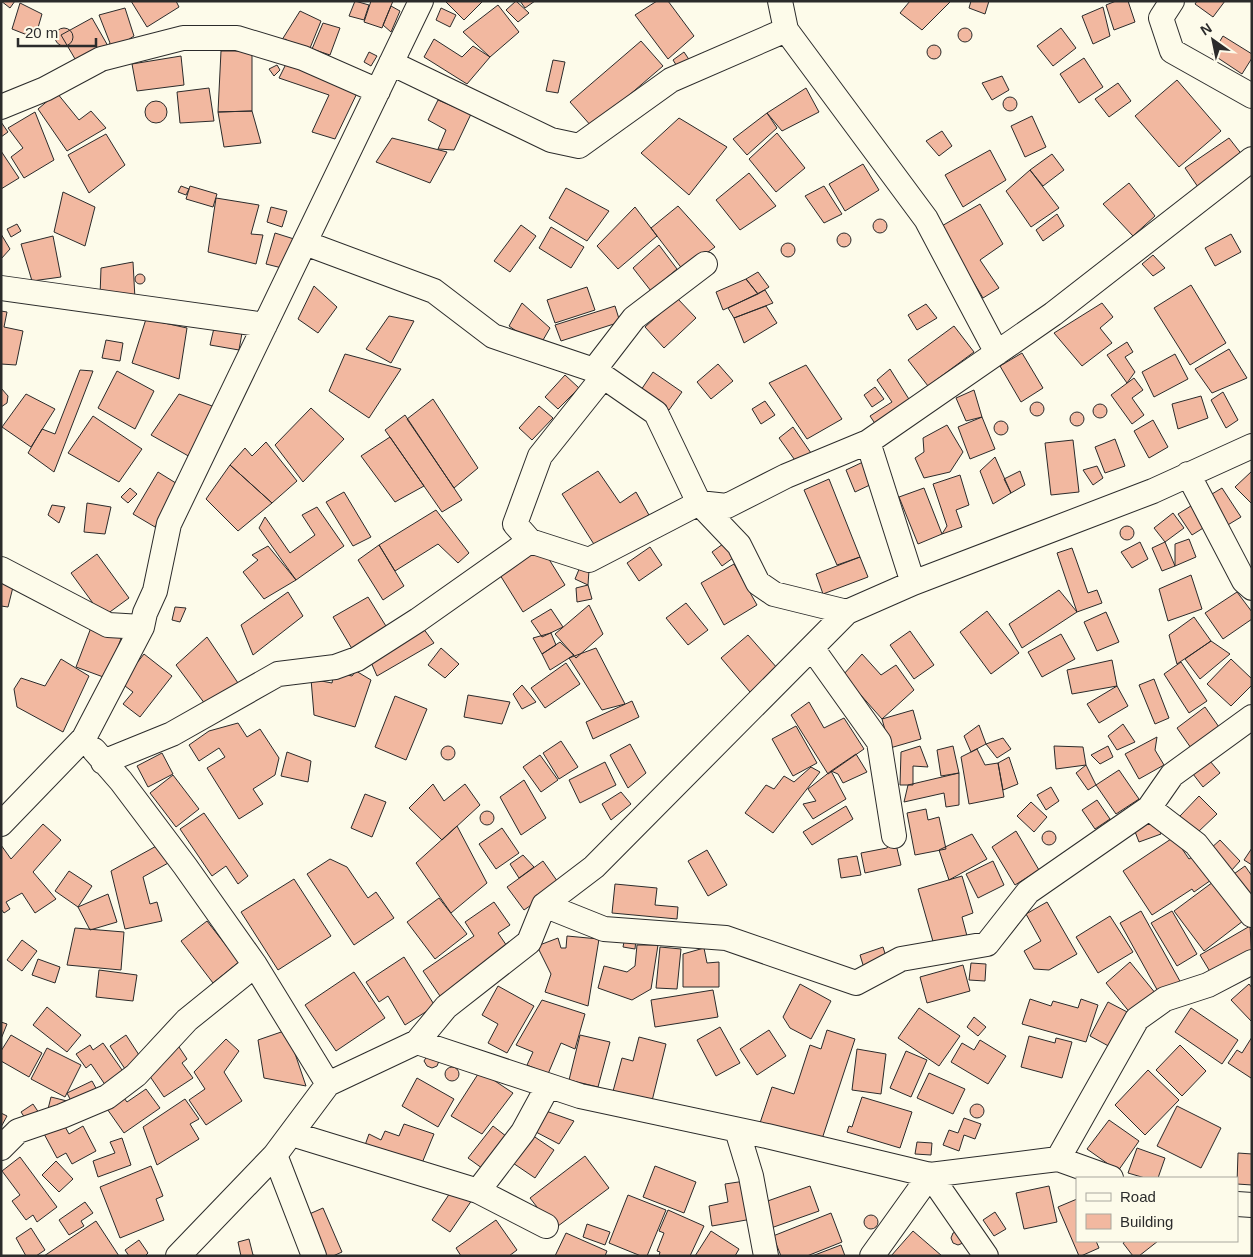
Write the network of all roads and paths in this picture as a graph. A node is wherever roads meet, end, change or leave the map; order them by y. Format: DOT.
graph roads {
  1 [pos="421,1"];
  2 [pos="780,1"];
  3 [pos="1172,1"];
  4 [pos="786,30"];
  5 [pos="391,63"];
  6 [pos="378,91"];
  7 [pos="1252,96"];
  8 [pos="1,107"];
  9 [pos="1252,159"];
  10 [pos="305,243"];
  11 [pos="705,264"];
  12 [pos="1,288"];
  13 [pos="265,325"];
  14 [pos="998,353"];
  15 [pos="598,373"];
  16 [pos="868,442"];
  17 [pos="1252,446"];
  18 [pos="1188,474"];
  19 [pos="699,503"];
  20 [pos="530,541"];
  21 [pos="1,569"];
  22 [pos="913,583"];
  23 [pos="1252,588"];
  24 [pos="847,612"];
  25 [pos="142,627"];
  26 [pos="812,648"];
  27 [pos="1252,717"];
  28 [pos="84,738"];
  29 [pos="103,762"];
  30 [pos="1149,808"];
  31 [pos="1,824"];
  32 [pos="894,836"];
  33 [pos="544,905"];
  34 [pos="1252,915"];
  35 [pos="1252,962"];
  36 [pos="255,965"];
  37 [pos="417,1042"];
  38 [pos="328,1084"];
  39 [pos="548,1086"];
  40 [pos="737,1130"];
  41 [pos="292,1134"];
  42 [pos="1,1148"];
  43 [pos="275,1156"];
  44 [pos="1058,1159"];
  45 [pos="930,1175"];
  46 [pos="1108,1177"];
  47 [pos="478,1190"];
  48 [pos="1238,1204"];
  49 [pos="1252,1205"];
  50 [pos="546,1226"];
  51 [pos="178,1256"];
  52 [pos="314,1256"];
  53 [pos="766,1256"];
  54 [pos="872,1256"];
  55 [pos="986,1256"];
  1 -- 5 [label="street"];
  2 -- 4 [label="street"];
  3 -- 7 [label="street"];
  4 -- 5 [label="street"];
  4 -- 14 [label="street"];
  5 -- 6 [label="street"];
  6 -- 8 [label="street"];
  6 -- 10 [label="street"];
  9 -- 14 [label="street"];
  10 -- 13 [label="street"];
  10 -- 15 [label="street"];
  11 -- 15 [label="street"];
  12 -- 13 [label="street"];
  13 -- 25 [label="street"];
  14 -- 16 [label="street"];
  15 -- 19 [label="street"];
  15 -- 20 [label="street"];
  16 -- 19 [label="street"];
  16 -- 22 [label="street"];
  17 -- 18 [label="street"];
  18 -- 22 [label="street"];
  18 -- 23 [label="street"];
  19 -- 20 [label="street"];
  19 -- 24 [label="street"];
  20 -- 29 [label="street"];
  21 -- 25 [label="street"];
  22 -- 24 [label="street"];
  24 -- 26 [label="street"];
  25 -- 28 [label="street"];
  26 -- 32 [label="street"];
  26 -- 33 [label="street"];
  27 -- 30 [label="street"];
  28 -- 29 [label="street"];
  28 -- 31 [label="street"];
  29 -- 36 [label="street"];
  30 -- 33 [label="street"];
  30 -- 34 [label="street"];
  33 -- 37 [label="street"];
  35 -- 44 [label="street"];
  36 -- 38 [label="street"];
  36 -- 42 [label="street"];
  37 -- 38 [label="street"];
  37 -- 39 [label="street"];
  38 -- 41 [label="street"];
  39 -- 40 [label="street"];
  39 -- 47 [label="street"];
  40 -- 45 [label="street"];
  40 -- 53 [label="street"];
  41 -- 43 [label="street"];
  41 -- 47 [label="street"];
  43 -- 51 [label="street"];
  43 -- 52 [label="street"];
  44 -- 45 [label="street"];
  44 -- 46 [label="street"];
  45 -- 54 [label="street"];
  45 -- 55 [label="street"];
  47 -- 50 [label="street"];
  48 -- 49 [label="street"];
}
